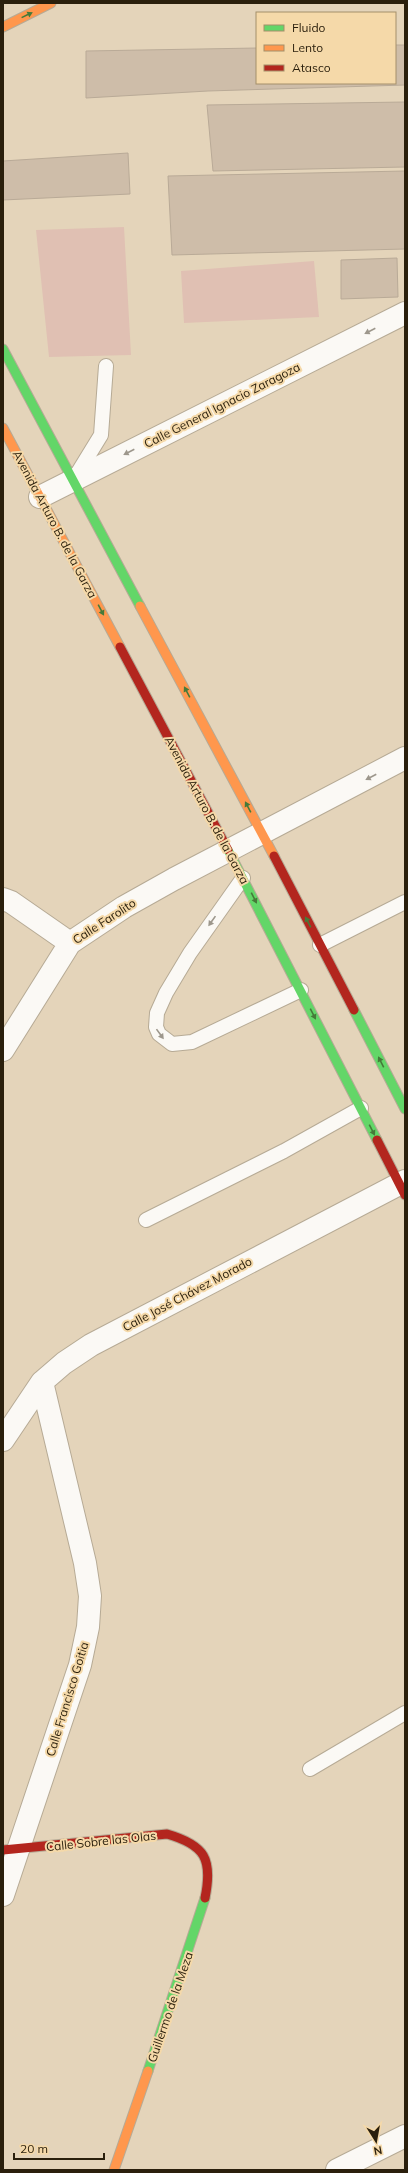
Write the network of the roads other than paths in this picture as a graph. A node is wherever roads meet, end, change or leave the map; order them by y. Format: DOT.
graph roads {
  1 [pos="51,3"];
  2 [pos="3,27"];
  3 [pos="405,313"];
  4 [pos="3,349"];
  5 [pos="106,366"];
  6 [pos="3,428"];
  7 [pos="74,479"];
  8 [pos="40,497"];
  9 [pos="405,758"];
  10 [pos="262,834"];
  11 [pos="228,852"];
  12 [pos="243,878"];
  13 [pos="6,897"];
  14 [pos="405,902"];
  15 [pos="70,943"];
  16 [pos="320,945"];
  17 [pos="301,990"];
  18 [pos="3,1050"];
  19 [pos="405,1078"];
  20 [pos="393,1086"];
  21 [pos="361,1108"];
  22 [pos="405,1109"];
  23 [pos="403,1186"];
  24 [pos="146,1220"];
  25 [pos="42,1382"];
  26 [pos="3,1440"];
  27 [pos="405,1713"];
  28 [pos="310,1769"];
  29 [pos="197,1845"];
  30 [pos="11,1850"];
  31 [pos="3,1895"];
  32 [pos="405,2136"];
  33 [pos="114,2170"];
  34 [pos="337,2170"];
  2 -- 1 [label="street, one-way"];
  3 -- 7 [label="street, Calle General Ignacio Zaragoza, one-way"];
  4 -- 7 [label="street"];
  5 -- 7 [label="lane"];
  6 -- 8 [label="street, Avenida Arturo B. de la Garza"];
  7 -- 8 [label="street, Calle General Ignacio Zaragoza"];
  10 -- 7 [label="street, one-way"];
  8 -- 11 [label="street, Avenida Arturo B. de la Garza, one-way"];
  9 -- 10 [label="street, Calle Farolito, one-way"];
  10 -- 11 [label="street, Calle Farolito"];
  16 -- 10 [label="street, one-way"];
  11 -- 12 [label="street, Avenida Arturo B. de la Garza"];
  11 -- 15 [label="street, Calle Farolito"];
  12 -- 17 [label="street, Avenida Arturo B. de la Garza, one-way"];
  12 -- 17 [label="lane, one-way"];
  13 -- 15 [label="street"];
  14 -- 16 [label="lane"];
  15 -- 18 [label="street, Calle Farolito"];
  20 -- 16 [label="street, one-way"];
  17 -- 21 [label="street, Avenida Arturo B. de la Garza, one-way"];
  19 -- 20 [label="lane"];
  20 -- 22 [label="street"];
  21 -- 23 [label="street, Avenida Arturo B. de la Garza, one-way"];
  21 -- 24 [label="lane"];
  23 -- 25 [label="street, Calle José Chávez Morado"];
  25 -- 26 [label="street, Calle José Chávez Morado"];
  25 -- 30 [label="street, Calle Francisco Goitia"];
  27 -- 28 [label="lane"];
  29 -- 30 [label="street, Calle Sobre las Olas"];
  29 -- 33 [label="street, Guillermo de la Meza"];
  30 -- 31 [label="street, Calle Francisco Goitia"];
  32 -- 34 [label="street"];
}
